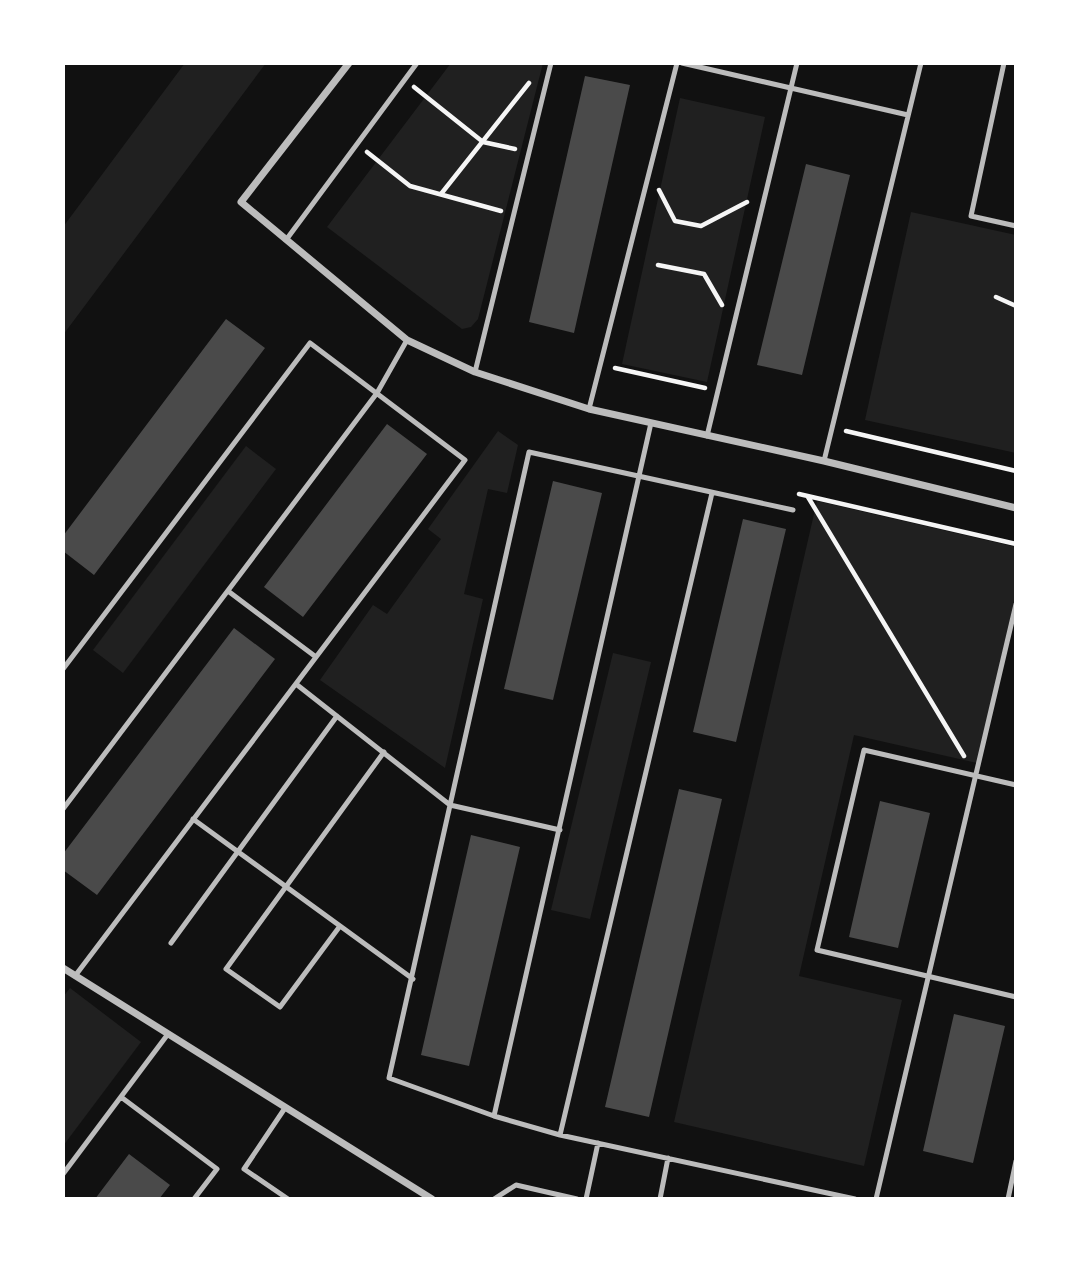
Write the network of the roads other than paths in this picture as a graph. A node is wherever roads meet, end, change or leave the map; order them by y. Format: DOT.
graph roads {
  1 [pos="349,63"];
  2 [pos="417,63"];
  3 [pos="551,63"];
  4 [pos="680,63"];
  5 [pos="797,63"];
  6 [pos="920,63"];
  7 [pos="1004,63"];
  8 [pos="791,88"];
  9 [pos="908,115"];
  10 [pos="1016,226"];
  11 [pos="286,240"];
  12 [pos="407,340"];
  13 [pos="475,372"];
  14 [pos="377,393"];
  15 [pos="589,409"];
  16 [pos="651,423"];
  17 [pos="707,436"];
  18 [pos="824,461"];
  19 [pos="638,476"];
  20 [pos="712,493"];
  21 [pos="1016,509"];
  22 [pos="793,510"];
  23 [pos="228,590"];
  24 [pos="1016,604"];
  25 [pos="316,657"];
  26 [pos="63,669"];
  27 [pos="296,684"];
  28 [pos="337,716"];
  29 [pos="384,752"];
  30 [pos="975,775"];
  31 [pos="1016,785"];
  32 [pos="450,805"];
  33 [pos="63,809"];
  34 [pos="194,820"];
  35 [pos="560,830"];
  36 [pos="238,852"];
  37 [pos="286,886"];
  38 [pos="340,926"];
  39 [pos="171,943"];
  40 [pos="63,968"];
  41 [pos="75,976"];
  42 [pos="929,976"];
  43 [pos="413,979"];
  44 [pos="1016,997"];
  45 [pos="168,1034"];
  46 [pos="121,1097"];
  47 [pos="285,1108"];
  48 [pos="494,1116"];
  49 [pos="560,1135"];
  50 [pos="598,1143"];
  51 [pos="668,1158"];
  52 [pos="1016,1161"];
  53 [pos="63,1174"];
  54 [pos="194,1199"];
  55 [pos="288,1199"];
  56 [pos="432,1199"];
  57 [pos="494,1199"];
  58 [pos="577,1199"];
  59 [pos="586,1199"];
  60 [pos="660,1199"];
  61 [pos="855,1199"];
  62 [pos="876,1199"];
  63 [pos="1008,1199"];
  1 -- 11 [label="street"];
  2 -- 11 [label="lane"];
  3 -- 13 [label="lane"];
  4 -- 8 [label="lane"];
  4 -- 15 [label="lane"];
  5 -- 8 [label="lane"];
  6 -- 9 [label="lane"];
  7 -- 10 [label="lane"];
  8 -- 9 [label="lane"];
  8 -- 17 [label="lane"];
  9 -- 18 [label="lane"];
  11 -- 12 [label="street"];
  12 -- 13 [label="street"];
  12 -- 14 [label="lane"];
  13 -- 15 [label="street"];
  14 -- 23 [label="lane"];
  14 -- 25 [label="lane"];
  14 -- 26 [label="lane"];
  15 -- 16 [label="street"];
  16 -- 17 [label="street"];
  16 -- 19 [label="lane"];
  17 -- 18 [label="street"];
  18 -- 21 [label="street"];
  19 -- 20 [label="lane"];
  19 -- 32 [label="lane"];
  19 -- 35 [label="lane"];
  20 -- 22 [label="lane"];
  20 -- 49 [label="lane"];
  23 -- 25 [label="lane"];
  23 -- 33 [label="lane"];
  24 -- 30 [label="lane"];
  25 -- 27 [label="lane"];
  27 -- 28 [label="lane"];
  27 -- 34 [label="lane"];
  28 -- 29 [label="lane"];
  28 -- 36 [label="lane"];
  29 -- 32 [label="lane"];
  29 -- 37 [label="lane"];
  30 -- 31 [label="lane"];
  30 -- 42 [label="lane"];
  30 -- 42 [label="lane"];
  32 -- 35 [label="lane"];
  32 -- 43 [label="lane"];
  34 -- 36 [label="lane"];
  34 -- 41 [label="lane"];
  35 -- 48 [label="lane"];
  36 -- 37 [label="lane"];
  36 -- 39 [label="lane"];
  37 -- 38 [label="lane"];
  37 -- 38 [label="lane"];
  38 -- 43 [label="lane"];
  40 -- 41 [label="street"];
  41 -- 45 [label="street"];
  42 -- 44 [label="lane"];
  42 -- 62 [label="lane"];
  43 -- 48 [label="lane"];
  45 -- 46 [label="lane"];
  45 -- 47 [label="street"];
  46 -- 53 [label="lane"];
  46 -- 54 [label="lane"];
  47 -- 55 [label="lane"];
  47 -- 56 [label="street"];
  48 -- 49 [label="lane"];
  49 -- 50 [label="lane"];
  50 -- 51 [label="lane"];
  50 -- 59 [label="lane"];
  51 -- 60 [label="lane"];
  51 -- 61 [label="lane"];
  52 -- 63 [label="lane"];
  57 -- 58 [label="lane"];
}
